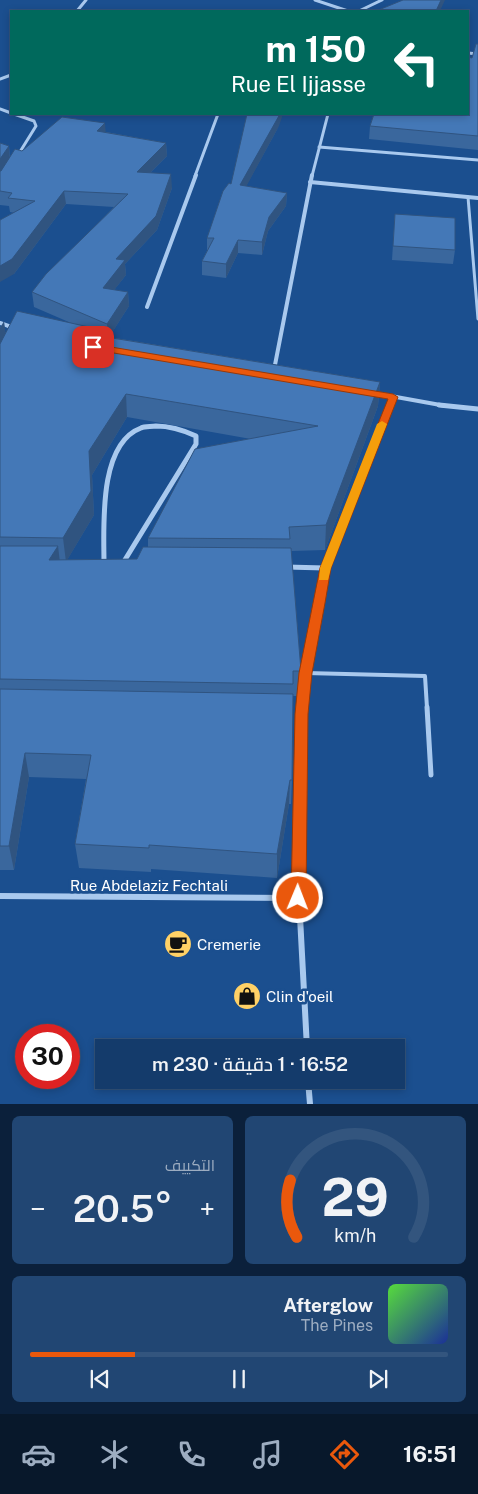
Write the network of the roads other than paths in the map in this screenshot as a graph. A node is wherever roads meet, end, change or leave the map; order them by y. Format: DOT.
graph roads {
  1 [pos="86,0"];
  2 [pos="315,0"];
  3 [pos="382,0"];
  4 [pos="78,10"];
  5 [pos="345,10"];
  6 [pos="361,10"];
  7 [pos="18,115"];
  8 [pos="218,115"];
  9 [pos="328,115"];
  10 [pos="319,148"];
  11 [pos="16,158"];
  12 [pos="478,160"];
  13 [pos="310,182"];
  14 [pos="468,197"];
  15 [pos="478,198"];
  16 [pos="147,307"];
  17 [pos="478,319"];
  18 [pos="0,323"];
  19 [pos="15,337"];
  20 [pos="272,376"];
  21 [pos="366,392"];
  22 [pos="393,397"];
  23 [pos="478,409"];
  24 [pos="95,566"];
  25 [pos="104,566"];
  26 [pos="121,566"];
  27 [pos="131,566"];
  28 [pos="277,567"];
  29 [pos="325,568"];
  30 [pos="306,673"];
  31 [pos="292,714"];
  32 [pos="302,714"];
  33 [pos="431,776"];
  34 [pos="0,896"];
  35 [pos="298,898"];
  36 [pos="306,1039"];
  37 [pos="309,1089"];
  38 [pos="310,1104"];
  1 -- 4 [label="street"];
  2 -- 5 [label="street"];
  3 -- 6 [label="street"];
  7 -- 11 [label="street"];
  8 -- 16 [label="street"];
  9 -- 10 [label="street"];
  10 -- 12 [label="street"];
  10 -- 13 [label="street"];
  13 -- 14 [label="street"];
  13 -- 20 [label="street"];
  14 -- 15 [label="street"];
  14 -- 17 [label="lane"];
  18 -- 19 [label="street"];
  21 -- 22 [label="street"];
  22 -- 23 [label="street"];
  22 -- 29 [label="street"];
  24 -- 25 [label="street"];
  25 -- 26 [label="street"];
  25 -- 26 [label="street"];
  26 -- 27 [label="street"];
  28 -- 29 [label="street"];
  29 -- 30 [label="street"];
  30 -- 32 [label="street"];
  30 -- 33 [label="lane"];
  31 -- 32 [label="street"];
  32 -- 35 [label="street"];
  34 -- 35 [label="street, Rue Abdelaziz Fechtali"];
  35 -- 36 [label="street"];
  37 -- 38 [label="street"];
}
